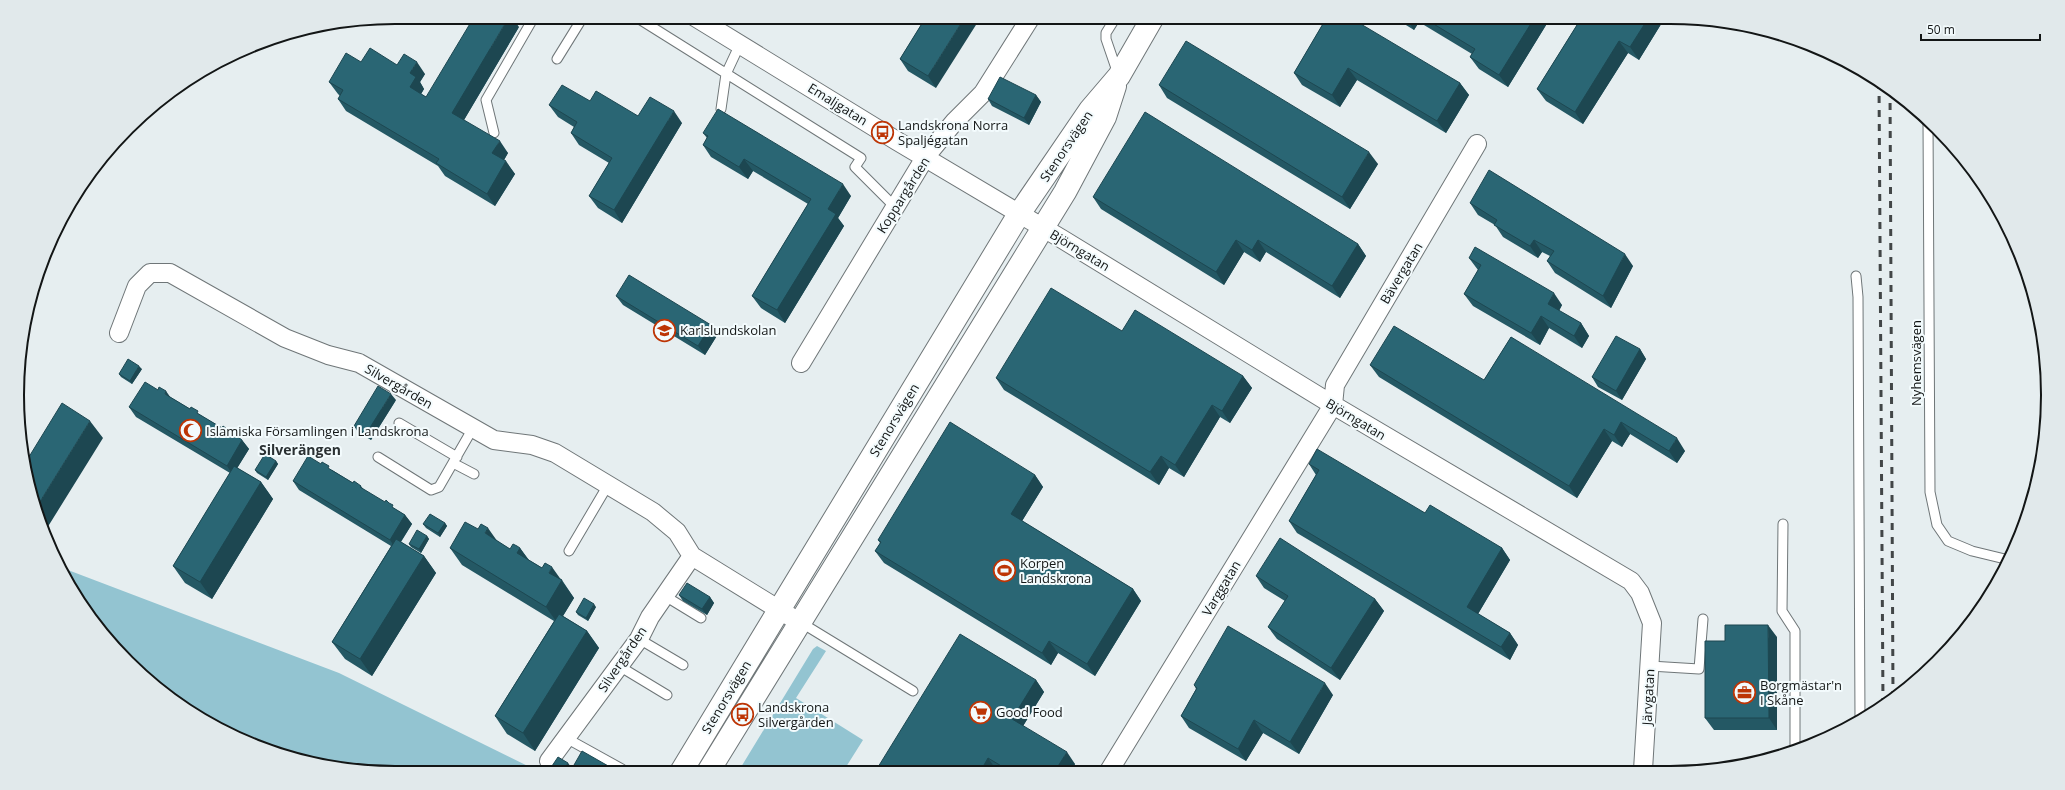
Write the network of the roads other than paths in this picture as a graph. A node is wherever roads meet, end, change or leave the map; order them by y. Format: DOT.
graph roads {
  1 [pos="530,24"];
  2 [pos="579,24"];
  3 [pos="647,24"];
  4 [pos="707,24"];
  5 [pos="1027,24"];
  6 [pos="1112,24"];
  7 [pos="1149,24"];
  8 [pos="740,44"];
  9 [pos="557,59"];
  10 [pos="726,74"];
  11 [pos="1118,76"];
  12 [pos="721,109"];
  13 [pos="1928,129"];
  14 [pos="494,133"];
  15 [pos="1477,144"];
  16 [pos="926,156"];
  17 [pos="895,208"];
  18 [pos="1019,214"];
  19 [pos="1042,228"];
  20 [pos="1856,276"];
  21 [pos="119,333"];
  22 [pos="801,363"];
  23 [pos="1333,405"];
  24 [pos="399,423"];
  25 [pos="473,428"];
  26 [pos="378,457"];
  27 [pos="455,460"];
  28 [pos="474,474"];
  29 [pos="608,485"];
  30 [pos="1783,524"];
  31 [pos="570,551"];
  32 [pos="692,556"];
  33 [pos="2003,559"];
  34 [pos="665,596"];
  35 [pos="778,609"];
  36 [pos="701,618"];
  37 [pos="1703,619"];
  38 [pos="799,622"];
  39 [pos="1652,624"];
  40 [pos="639,639"];
  41 [pos="683,665"];
  42 [pos="619,666"];
  43 [pos="1650,666"];
  44 [pos="913,692"];
  45 [pos="667,695"];
  46 [pos="1860,713"];
  47 [pos="566,738"];
  48 [pos="1795,744"];
  49 [pos="550,761"];
  50 [pos="617,766"];
  51 [pos="685,766"];
  52 [pos="712,766"];
  53 [pos="1112,766"];
  54 [pos="1643,766"];
  1 -- 14 [label="lane"];
  2 -- 9 [label="lane"];
  3 -- 10 [label="lane"];
  4 -- 8 [label="street, Emaljgatan"];
  5 -- 16 [label="street, Koppargården"];
  6 -- 11 [label="lane"];
  7 -- 11 [label="street, Stenorsvägen"];
  8 -- 10 [label="lane"];
  8 -- 16 [label="street, Emaljgatan"];
  10 -- 12 [label="lane"];
  10 -- 17 [label="lane"];
  11 -- 18 [label="street, Stenorsvägen"];
  11 -- 19 [label="street, Stenorsvägen"];
  13 -- 33 [label="lane, Nyhemsvägen"];
  15 -- 23 [label="street, Bävergatan"];
  16 -- 17 [label="street, Koppargården"];
  16 -- 18 [label="street, Emaljgatan"];
  17 -- 22 [label="street, Koppargården"];
  18 -- 19 [label="street, Emaljgatan"];
  18 -- 35 [label="street, Stenorsvägen"];
  19 -- 23 [label="street, Björngatan"];
  19 -- 38 [label="street, Stenorsvägen"];
  20 -- 46 [label="lane"];
  21 -- 25 [label="street, Silvergården"];
  23 -- 39 [label="street, Björngatan"];
  23 -- 53 [label="street, Varggatan"];
  24 -- 27 [label="lane"];
  25 -- 27 [label="lane"];
  25 -- 29 [label="street, Silvergården"];
  26 -- 27 [label="lane"];
  27 -- 28 [label="lane"];
  29 -- 31 [label="lane"];
  29 -- 32 [label="street, Silvergården"];
  30 -- 48 [label="lane"];
  32 -- 34 [label="street, Silvergården"];
  32 -- 35 [label="street, Silvergården"];
  34 -- 36 [label="lane"];
  34 -- 40 [label="street, Silvergården"];
  35 -- 38 [label="street, Silvergården"];
  35 -- 51 [label="street, Stenorsvägen"];
  37 -- 43 [label="lane"];
  38 -- 44 [label="lane"];
  38 -- 52 [label="street, Stenorsvägen"];
  39 -- 43 [label="street, Järvgatan"];
  40 -- 41 [label="lane"];
  40 -- 42 [label="street, Silvergården"];
  42 -- 45 [label="lane"];
  42 -- 47 [label="street, Silvergården"];
  43 -- 54 [label="street, Järvgatan"];
  47 -- 49 [label="street, Silvergården"];
  47 -- 50 [label="lane"];
}
